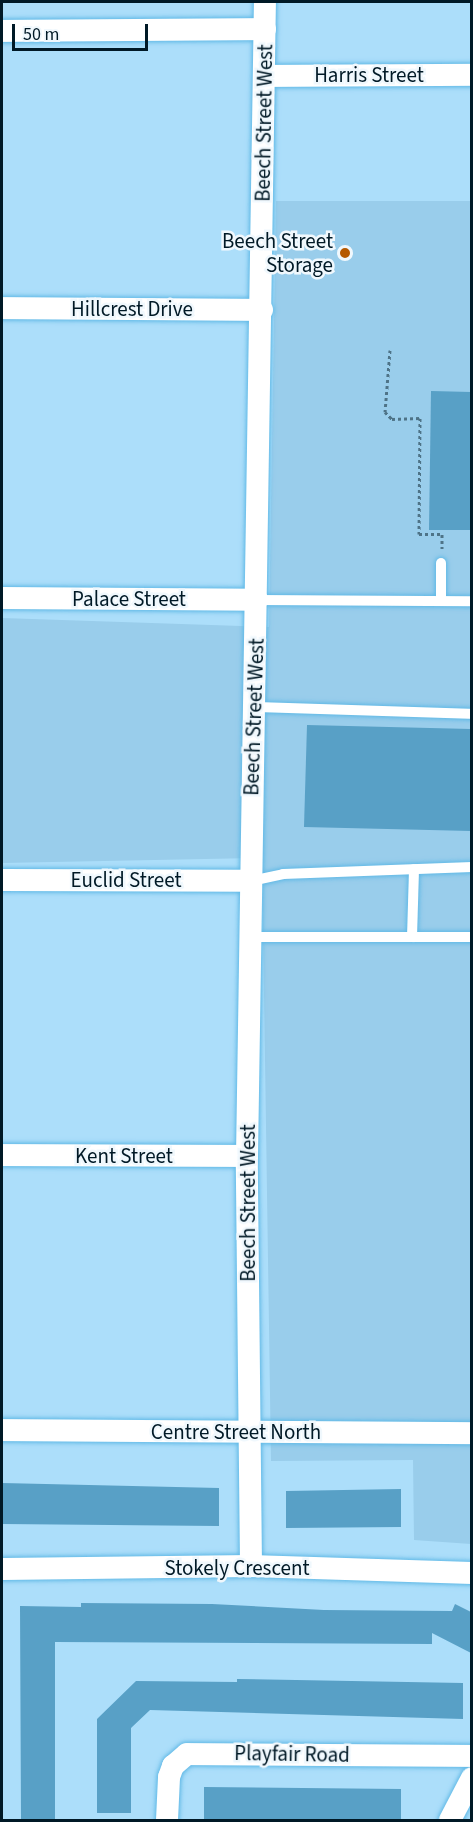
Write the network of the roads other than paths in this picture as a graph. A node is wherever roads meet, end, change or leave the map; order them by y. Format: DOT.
graph roads {
  1 [pos="265,2"];
  2 [pos="265,29"];
  3 [pos="2,31"];
  4 [pos="266,75"];
  5 [pos="471,75"];
  6 [pos="2,308"];
  7 [pos="262,310"];
  8 [pos="441,563"];
  9 [pos="2,598"];
  10 [pos="257,600"];
  11 [pos="471,601"];
  12 [pos="441,602"];
  13 [pos="254,707"];
  14 [pos="471,714"];
  15 [pos="471,867"];
  16 [pos="414,869"];
  17 [pos="2,880"];
  18 [pos="250,881"];
  19 [pos="250,937"];
  20 [pos="412,937"];
  21 [pos="471,937"];
  22 [pos="2,1155"];
  23 [pos="247,1156"];
  24 [pos="2,1430"];
  25 [pos="248,1432"];
  26 [pos="471,1433"];
  27 [pos="251,1566"];
  28 [pos="2,1569"];
  29 [pos="471,1573"];
  30 [pos="471,1756"];
  31 [pos="471,1778"];
  32 [pos="167,1821"];
  33 [pos="450,1821"];
  1 -- 2 [label="street, Beech Street West"];
  2 -- 3 [label="street"];
  2 -- 4 [label="street, Beech Street West"];
  4 -- 5 [label="street, Harris Street"];
  4 -- 7 [label="street, Beech Street West"];
  6 -- 7 [label="street, Hillcrest Drive"];
  7 -- 10 [label="street, Beech Street West"];
  8 -- 12 [label="lane"];
  9 -- 10 [label="street, Palace Street"];
  10 -- 12 [label="lane"];
  10 -- 13 [label="street, Beech Street West"];
  11 -- 12 [label="lane"];
  13 -- 14 [label="lane"];
  13 -- 18 [label="street, Beech Street West"];
  15 -- 16 [label="lane"];
  16 -- 18 [label="lane"];
  16 -- 20 [label="lane"];
  17 -- 18 [label="street, Euclid Street"];
  18 -- 19 [label="street, Beech Street West"];
  19 -- 20 [label="lane"];
  19 -- 23 [label="street, Beech Street West"];
  20 -- 21 [label="lane"];
  22 -- 23 [label="street, Kent Street"];
  23 -- 25 [label="street, Beech Street West"];
  24 -- 25 [label="street, Centre Street North"];
  25 -- 26 [label="street, Centre Street North"];
  25 -- 27 [label="street, Beech Street West"];
  27 -- 28 [label="street, Stokely Crescent"];
  27 -- 29 [label="street, Stokely Crescent"];
  30 -- 32 [label="street, Playfair Road"];
  31 -- 33 [label="street"];
}
